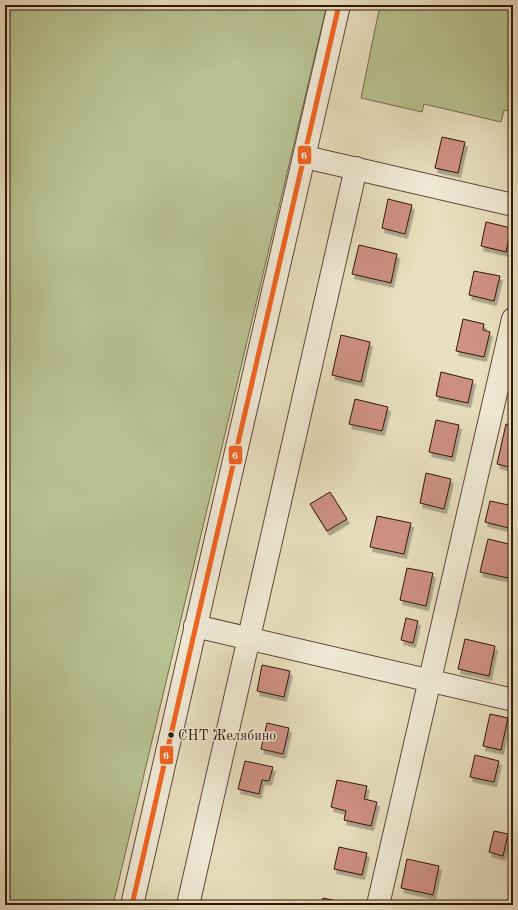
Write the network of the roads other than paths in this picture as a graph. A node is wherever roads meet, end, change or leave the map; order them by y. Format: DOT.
graph roads {
  1 [pos="339,5"];
  2 [pos="305,157"];
  3 [pos="356,168"];
  4 [pos="513,205"];
  5 [pos="513,319"];
  6 [pos="195,626"];
  7 [pos="249,639"];
  8 [pos="430,680"];
  9 [pos="513,700"];
  10 [pos="132,905"];
  11 [pos="188,905"];
  12 [pos="378,905"];
  1 -- 2 [label="street"];
  2 -- 3 [label="street"];
  2 -- 6 [label="street"];
  3 -- 4 [label="street"];
  3 -- 7 [label="street"];
  5 -- 8 [label="street"];
  6 -- 7 [label="street"];
  6 -- 10 [label="street"];
  7 -- 8 [label="street"];
  7 -- 11 [label="street"];
  8 -- 9 [label="street"];
  8 -- 12 [label="street"];
}
